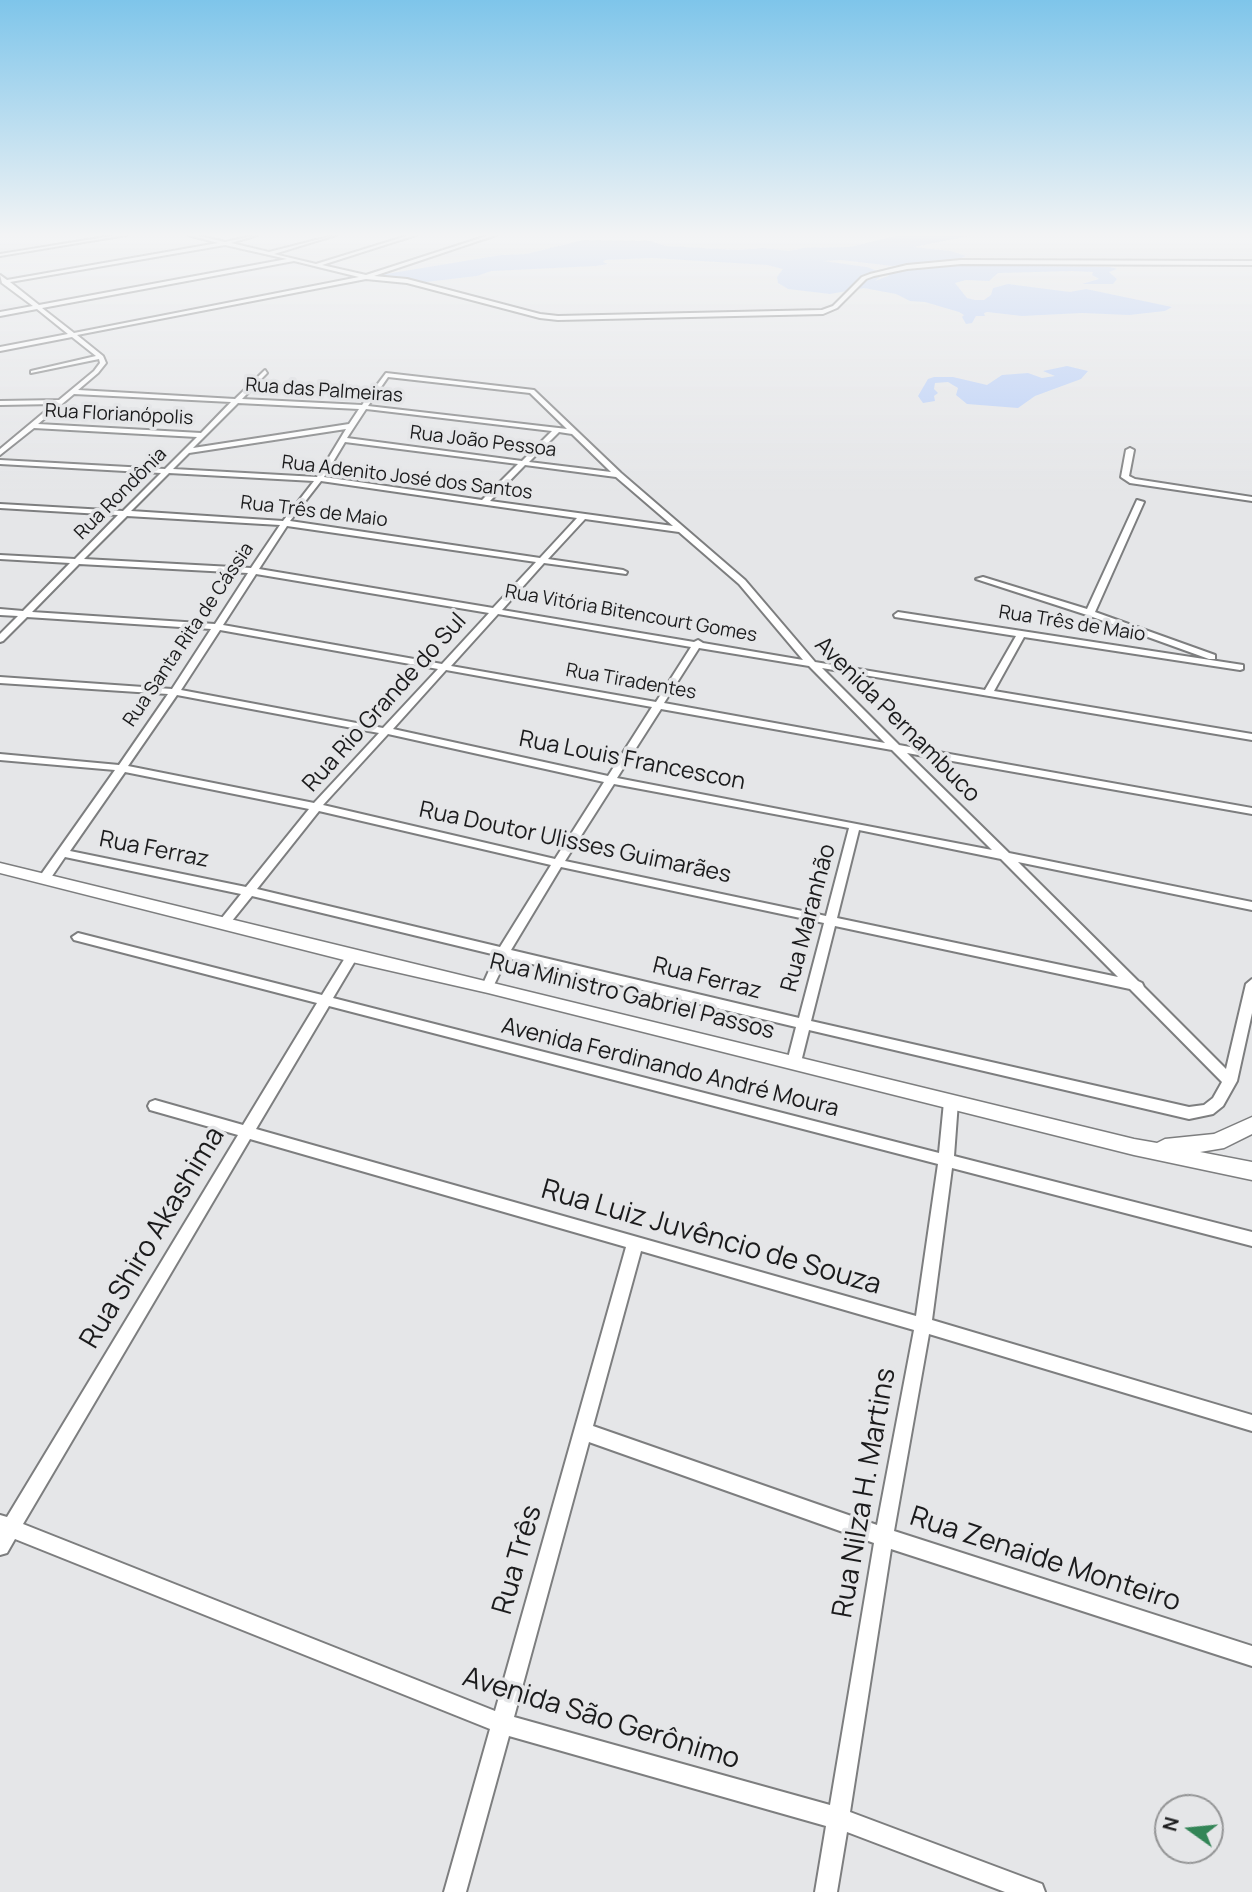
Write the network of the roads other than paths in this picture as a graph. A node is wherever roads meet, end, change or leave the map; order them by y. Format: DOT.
graph roads {
  1 [pos="58,323"];
  2 [pos="131,323"];
  3 [pos="72,335"];
  4 [pos="0,349"];
  5 [pos="101,357"];
  6 [pos="33,372"];
  7 [pos="265,372"];
  8 [pos="532,391"];
  9 [pos="72,392"];
  10 [pos="236,401"];
  11 [pos="60,402"];
  12 [pos="0,403"];
  13 [pos="363,408"];
  14 [pos="33,426"];
  15 [pos="351,426"];
  16 [pos="557,430"];
  17 [pos="573,432"];
  18 [pos="203,435"];
  19 [pos="344,440"];
  20 [pos="2,449"];
  21 [pos="1130,450"];
  22 [pos="187,451"];
  23 [pos="0,462"];
  24 [pos="523,463"];
  25 [pos="167,471"];
  26 [pos="618,475"];
  27 [pos="319,479"];
  28 [pos="1252,499"];
  29 [pos="484,502"];
  30 [pos="1140,502"];
  31 [pos="0,506"];
  32 [pos="126,512"];
  33 [pos="583,516"];
  34 [pos="285,523"];
  35 [pos="683,530"];
  36 [pos="0,557"];
  37 [pos="543,559"];
  38 [pos="77,561"];
  39 [pos="253,571"];
  40 [pos="623,572"];
  41 [pos="979,579"];
  42 [pos="496,610"];
  43 [pos="0,612"];
  44 [pos="1090,612"];
  45 [pos="25,614"];
  46 [pos="898,615"];
  47 [pos="218,627"];
  48 [pos="1021,634"];
  49 [pos="0,639"];
  50 [pos="698,643"];
  51 [pos="810,662"];
  52 [pos="443,666"];
  53 [pos="1240,667"];
  54 [pos="1252,671"];
  55 [pos="0,680"];
  56 [pos="174,692"];
  57 [pos="989,692"];
  58 [pos="656,705"];
  59 [pos="386,730"];
  60 [pos="1252,737"];
  61 [pos="895,746"];
  62 [pos="0,758"];
  63 [pos="122,768"];
  64 [pos="610,780"];
  65 [pos="316,807"];
  66 [pos="1252,811"];
  67 [pos="855,826"];
  68 [pos="64,853"];
  69 [pos="1003,856"];
  70 [pos="558,863"];
  71 [pos="0,868"];
  72 [pos="44,879"];
  73 [pos="247,891"];
  74 [pos="1252,906"];
  75 [pos="831,920"];
  76 [pos="223,924"];
  77 [pos="78,937"];
  78 [pos="504,951"];
  79 [pos="352,956"];
  80 [pos="1252,985"];
  81 [pos="488,986"];
  82 [pos="1138,986"];
  83 [pos="324,1002"];
  84 [pos="803,1024"];
  85 [pos="794,1062"];
  86 [pos="1230,1081"];
  87 [pos="951,1102"];
  88 [pos="155,1106"];
  89 [pos="1252,1125"];
  90 [pos="246,1132"];
  91 [pos="1134,1147"];
  92 [pos="946,1160"];
  93 [pos="1252,1171"];
  94 [pos="1252,1239"];
  95 [pos="635,1244"];
  96 [pos="923,1325"];
  97 [pos="1252,1423"];
  98 [pos="583,1431"];
  99 [pos="5,1526"];
  100 [pos="884,1537"];
  101 [pos="0,1546"];
  102 [pos="1252,1656"];
  103 [pos="502,1724"];
  104 [pos="840,1819"];
  105 [pos="456,1892"];
  106 [pos="826,1892"];
  107 [pos="1034,1892"];
  1 -- 3 [label="street"];
  2 -- 3 [label="street"];
  3 -- 4 [label="street"];
  3 -- 5 [label="street"];
  5 -- 6 [label="street"];
  5 -- 9 [label="street"];
  7 -- 10 [label="street, Rua Rondônia"];
  8 -- 13 [label="street, Rua Santa Rita de Cássia"];
  8 -- 17 [label="street, Avenida Pernambuco"];
  9 -- 10 [label="street, Rua das Palmeiras"];
  9 -- 11 [label="street"];
  10 -- 13 [label="street, Rua das Palmeiras"];
  10 -- 18 [label="street, Rua Rondônia"];
  11 -- 12 [label="street"];
  11 -- 14 [label="street"];
  13 -- 15 [label="street, Rua Santa Rita de Cássia"];
  13 -- 16 [label="street, Rua das Palmeiras"];
  14 -- 18 [label="street, Rua Florianópolis"];
  14 -- 20 [label="street"];
  15 -- 19 [label="street, Rua Santa Rita de Cássia"];
  15 -- 22 [label="street"];
  16 -- 17 [label="street, Rua das Palmeiras"];
  16 -- 24 [label="street"];
  17 -- 26 [label="street, Avenida Pernambuco"];
  18 -- 22 [label="street, Rua Rondônia"];
  19 -- 24 [label="street, Rua João Pessoa"];
  19 -- 27 [label="street, Rua Santa Rita de Cássia"];
  21 -- 28 [label="street"];
  22 -- 25 [label="street, Rua Rondônia"];
  23 -- 25 [label="street, Rua Adenito José dos Santos"];
  24 -- 26 [label="street, Rua João Pessoa"];
  24 -- 29 [label="street"];
  25 -- 27 [label="street, Rua Adenito José dos Santos"];
  25 -- 32 [label="street, Rua Rondônia"];
  26 -- 35 [label="street, Avenida Pernambuco"];
  27 -- 29 [label="street, Rua Adenito José dos Santos"];
  27 -- 34 [label="street, Rua Santa Rita de Cássia"];
  29 -- 33 [label="street, Rua Adenito José dos Santos"];
  30 -- 44 [label="street"];
  31 -- 32 [label="street, Rua Três de Maio"];
  32 -- 34 [label="street, Rua Três de Maio"];
  32 -- 38 [label="street, Rua Rondônia"];
  33 -- 35 [label="street, Rua Adenito José dos Santos"];
  33 -- 37 [label="street, Rua Rio Grande do Sul"];
  34 -- 37 [label="street, Rua Três de Maio"];
  34 -- 39 [label="street, Rua Santa Rita de Cássia"];
  35 -- 51 [label="street, Avenida Pernambuco"];
  36 -- 38 [label="street, Rua Vitória Bitencourt Gomes"];
  37 -- 40 [label="street, Rua Três de Maio"];
  37 -- 42 [label="street, Rua Rio Grande do Sul"];
  38 -- 39 [label="street, Rua Vitória Bitencourt Gomes"];
  38 -- 45 [label="street, Rua Rondônia"];
  39 -- 42 [label="street, Rua Vitória Bitencourt Gomes"];
  39 -- 47 [label="street, Rua Santa Rita de Cássia"];
  41 -- 44 [label="street"];
  42 -- 50 [label="street, Rua Vitória Bitencourt Gomes"];
  42 -- 52 [label="street, Rua Rio Grande do Sul"];
  43 -- 45 [label="street, Rua Tiradentes"];
  44 -- 53 [label="street"];
  45 -- 47 [label="street, Rua Tiradentes"];
  45 -- 49 [label="street, Rua Rondônia"];
  46 -- 48 [label="street, Rua Três de Maio"];
  47 -- 52 [label="street, Rua Tiradentes"];
  47 -- 56 [label="street, Rua Santa Rita de Cássia"];
  48 -- 53 [label="street, Rua Três de Maio"];
  48 -- 57 [label="street"];
  50 -- 51 [label="street, Rua Vitória Bitencourt Gomes"];
  50 -- 58 [label="street"];
  51 -- 57 [label="street, Rua Vitória Bitencourt Gomes"];
  51 -- 61 [label="street, Avenida Pernambuco"];
  52 -- 58 [label="street, Rua Tiradentes"];
  52 -- 59 [label="street, Rua Rio Grande do Sul"];
  53 -- 54 [label="street"];
  55 -- 56 [label="street, Rua Louis Francescon"];
  56 -- 59 [label="street, Rua Louis Francescon"];
  56 -- 63 [label="street, Rua Santa Rita de Cássia"];
  57 -- 60 [label="street, Rua Vitória Bitencourt Gomes"];
  58 -- 61 [label="street, Rua Tiradentes"];
  58 -- 64 [label="street"];
  59 -- 64 [label="street, Rua Louis Francescon"];
  59 -- 65 [label="street, Rua Rio Grande do Sul"];
  61 -- 66 [label="street, Rua Tiradentes"];
  61 -- 69 [label="street, Avenida Pernambuco"];
  62 -- 63 [label="street, Rua Doutor Ulisses Guimarães"];
  63 -- 65 [label="street, Rua Doutor Ulisses Guimarães"];
  63 -- 68 [label="street, Rua Santa Rita de Cássia"];
  64 -- 67 [label="street, Rua Louis Francescon"];
  64 -- 70 [label="street"];
  65 -- 70 [label="street, Rua Doutor Ulisses Guimarães"];
  65 -- 73 [label="street, Rua Rio Grande do Sul"];
  67 -- 69 [label="street, Rua Louis Francescon"];
  67 -- 75 [label="street, Rua Maranhão"];
  68 -- 72 [label="street, Rua Santa Rita de Cássia"];
  68 -- 73 [label="street, Rua Ferraz"];
  69 -- 74 [label="street, Rua Louis Francescon"];
  69 -- 82 [label="street, Avenida Pernambuco"];
  70 -- 75 [label="street, Rua Doutor Ulisses Guimarães"];
  70 -- 78 [label="street"];
  71 -- 72 [label="main road, Rua Ministro Gabriel Passos"];
  72 -- 76 [label="main road, Rua Ministro Gabriel Passos"];
  73 -- 76 [label="street, Rua Rio Grande do Sul"];
  73 -- 78 [label="street, Rua Ferraz"];
  75 -- 82 [label="street, Rua Doutor Ulisses Guimarães"];
  75 -- 84 [label="street, Rua Maranhão"];
  76 -- 79 [label="main road, Rua Ministro Gabriel Passos"];
  77 -- 83 [label="street, Avenida Ferdinando André Moura"];
  78 -- 81 [label="street"];
  78 -- 84 [label="street, Rua Ferraz"];
  79 -- 81 [label="main road, Rua Ministro Gabriel Passos"];
  79 -- 83 [label="street, Rua Shiro Akashima"];
  80 -- 86 [label="street, Rua Ferraz"];
  81 -- 85 [label="main road, Rua Ministro Gabriel Passos"];
  82 -- 86 [label="street, Avenida Pernambuco"];
  83 -- 90 [label="street, Rua Shiro Akashima"];
  83 -- 92 [label="street, Avenida Ferdinando André Moura"];
  84 -- 85 [label="street, Rua Maranhão"];
  84 -- 86 [label="street, Rua Ferraz"];
  85 -- 87 [label="main road, Rua Ministro Gabriel Passos"];
  87 -- 91 [label="main road, Rua Ministro Gabriel Passos"];
  87 -- 92 [label="street, Rua Nilza H. Martins"];
  88 -- 90 [label="street, Rua Luiz Juvêncio de Souza"];
  89 -- 91 [label="main road"];
  90 -- 95 [label="street, Rua Luiz Juvêncio de Souza"];
  90 -- 99 [label="street, Rua Shiro Akashima"];
  91 -- 93 [label="main road, Rua Ministro Gabriel Passos"];
  92 -- 94 [label="street, Avenida Ferdinando André Moura"];
  92 -- 96 [label="street, Rua Nilza H. Martins"];
  95 -- 96 [label="street, Rua Luiz Juvêncio de Souza"];
  95 -- 98 [label="street, Rua Três"];
  96 -- 97 [label="street, Rua Luiz Juvêncio de Souza"];
  96 -- 100 [label="street, Rua Nilza H. Martins"];
  98 -- 100 [label="street, Rua Zenaide Monteiro"];
  98 -- 103 [label="street, Rua Três"];
  99 -- 101 [label="street, Rua Shiro Akashima"];
  99 -- 103 [label="street, Avenida São Gerônimo"];
  100 -- 102 [label="street, Rua Zenaide Monteiro"];
  100 -- 104 [label="street, Rua Nilza H. Martins"];
  103 -- 104 [label="street, Avenida São Gerônimo"];
  103 -- 105 [label="street, Rua Três"];
  104 -- 106 [label="street, Rua Nilza H. Martins"];
  104 -- 107 [label="street, Avenida São Gerônimo"];
}
